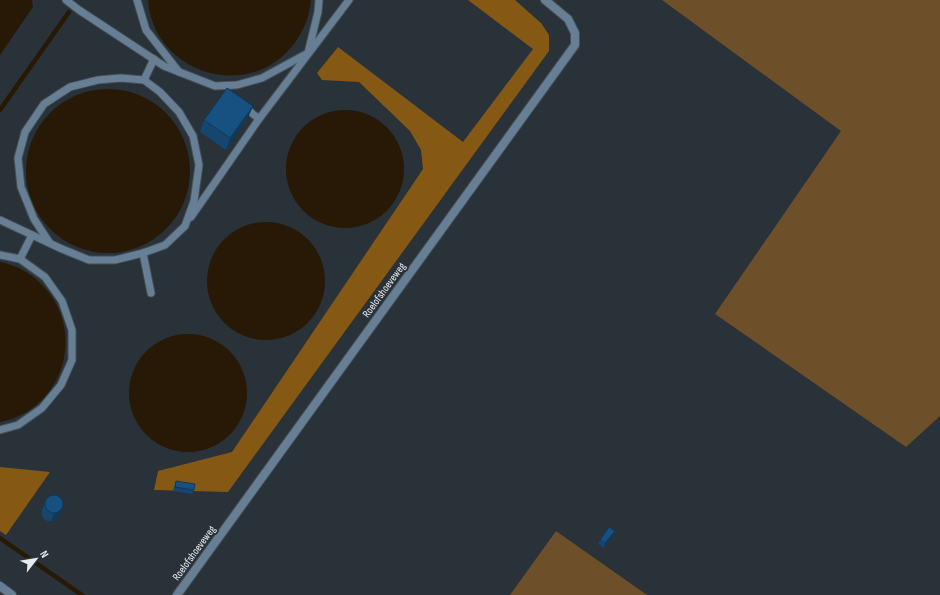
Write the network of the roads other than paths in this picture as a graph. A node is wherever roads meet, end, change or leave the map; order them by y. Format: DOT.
graph roads {
  1 [pos="136,0"];
  2 [pos="319,0"];
  3 [pos="349,0"];
  4 [pos="545,0"];
  5 [pos="68,1"];
  6 [pos="308,53"];
  7 [pos="154,59"];
  8 [pos="179,72"];
  9 [pos="144,80"];
  10 [pos="215,86"];
  11 [pos="222,91"];
  12 [pos="234,100"];
  13 [pos="259,118"];
  14 [pos="0,220"];
  15 [pos="184,226"];
  16 [pos="32,235"];
  17 [pos="50,243"];
  18 [pos="143,253"];
  19 [pos="0,255"];
  20 [pos="20,259"];
  21 [pos="151,293"];
  22 [pos="0,430"];
  23 [pos="0,586"];
  24 [pos="12,595"];
  25 [pos="177,595"];
  1 -- 8 [label="lane"];
  2 -- 6 [label="lane"];
  3 -- 6 [label="lane"];
  4 -- 25 [label="street, Roelofshoeveweg"];
  5 -- 7 [label="lane"];
  6 -- 10 [label="lane"];
  6 -- 13 [label="lane"];
  7 -- 8 [label="lane"];
  7 -- 9 [label="lane"];
  8 -- 10 [label="lane"];
  9 -- 15 [label="lane"];
  9 -- 17 [label="lane"];
  10 -- 11 [label="lane"];
  12 -- 13 [label="lane"];
  13 -- 15 [label="lane"];
  14 -- 16 [label="lane"];
  15 -- 18 [label="lane"];
  16 -- 17 [label="lane"];
  16 -- 20 [label="lane"];
  17 -- 18 [label="lane"];
  18 -- 21 [label="lane"];
  19 -- 20 [label="lane"];
  20 -- 22 [label="lane"];
  23 -- 24 [label="street"];
}
